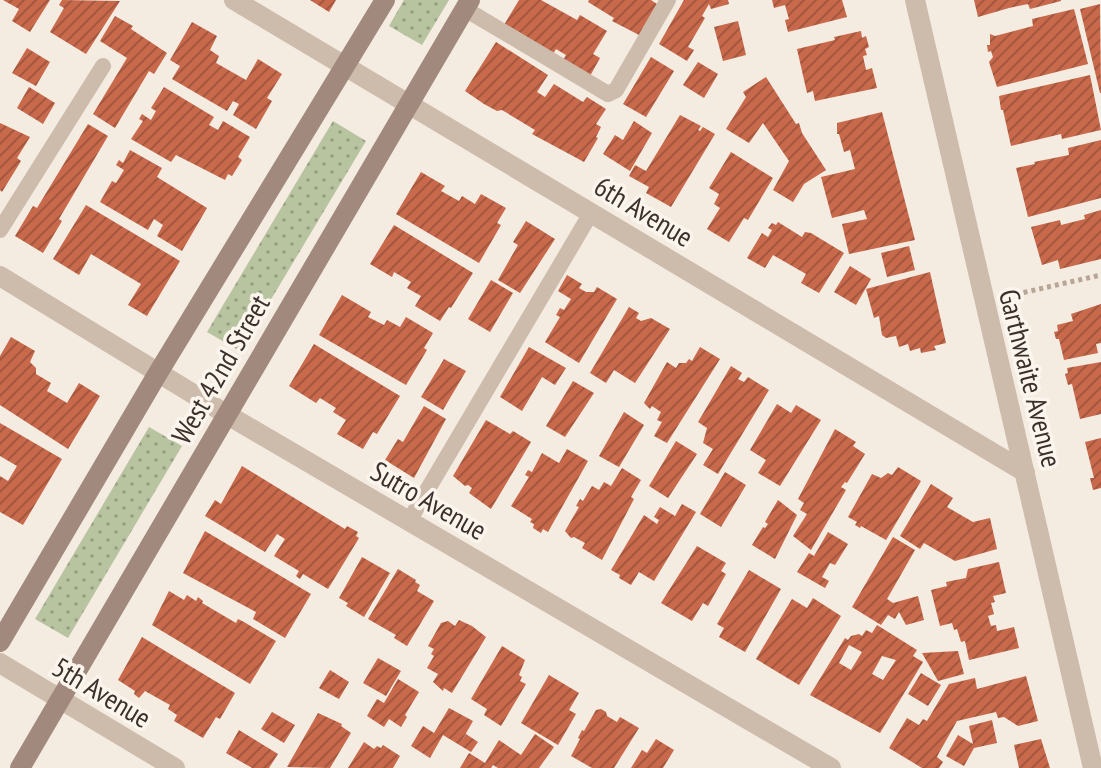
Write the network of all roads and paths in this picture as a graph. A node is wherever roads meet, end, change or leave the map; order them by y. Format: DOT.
graph roads {
  1 [pos="234,0"];
  2 [pos="385,0"];
  3 [pos="668,0"];
  4 [pos="915,0"];
  5 [pos="467,4"];
  6 [pos="103,66"];
  7 [pos="345,66"];
  8 [pos="409,104"];
  9 [pos="591,213"];
  10 [pos="0,230"];
  11 [pos="1101,275"];
  12 [pos="0,276"];
  13 [pos="984,302"];
  14 [pos="158,373"];
  15 [pos="226,414"];
  16 [pos="1025,472"];
  17 [pos="409,521"];
  18 [pos="0,642"];
  19 [pos="0,663"];
  20 [pos="61,700"];
  21 [pos="20,768"];
  22 [pos="175,768"];
  23 [pos="831,768"];
  24 [pos="1093,768"];
  1 -- 7 [label="street, 6th Avenue"];
  2 -- 7 [label="street, West 42nd Street"];
  3 -- 5 [label="lane"];
  4 -- 13 [label="street, Garthwaite Avenue"];
  5 -- 8 [label="street, West 42nd Street"];
  6 -- 10 [label="lane"];
  7 -- 8 [label="street, 6th Avenue"];
  7 -- 14 [label="street, West 42nd Street"];
  8 -- 9 [label="street, 6th Avenue"];
  8 -- 15 [label="street, West 42nd Street"];
  9 -- 16 [label="street, 6th Avenue"];
  9 -- 17 [label="lane"];
  11 -- 13 [label="path"];
  12 -- 14 [label="street, Sutro Avenue"];
  13 -- 16 [label="street, Garthwaite Avenue"];
  14 -- 15 [label="street, Sutro Avenue"];
  14 -- 18 [label="street, West 42nd Street"];
  15 -- 17 [label="street, Sutro Avenue"];
  15 -- 20 [label="street, West 42nd Street"];
  16 -- 24 [label="street, Garthwaite Avenue"];
  17 -- 23 [label="street, Sutro Avenue"];
  19 -- 20 [label="street, 5th Avenue"];
  20 -- 21 [label="street, West 42nd Street"];
  20 -- 22 [label="street, 5th Avenue"];
}
